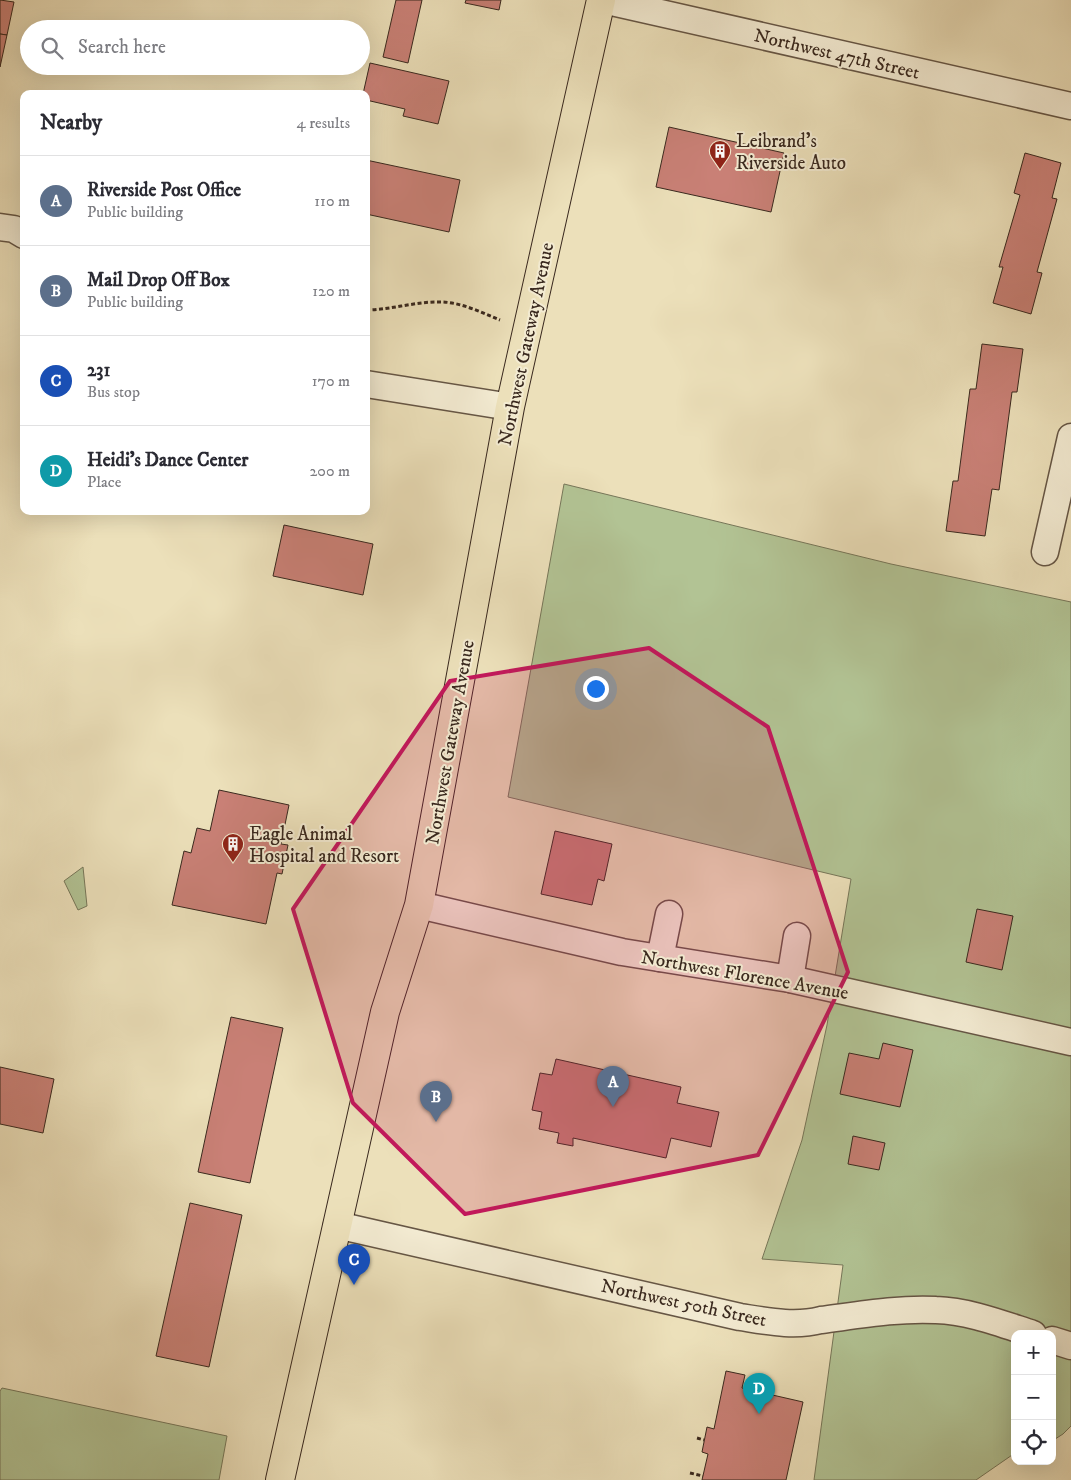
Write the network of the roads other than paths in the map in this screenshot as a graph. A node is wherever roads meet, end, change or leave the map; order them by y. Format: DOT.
graph roads {
  1 [pos="602,0"];
  2 [pos="1071,106"];
  3 [pos="0,227"];
  4 [pos="20,233"];
  5 [pos="370,385"];
  6 [pos="510,407"];
  7 [pos="1071,436"];
  8 [pos="1045,552"];
  9 [pos="420,905"];
  10 [pos="669,914"];
  11 [pos="798,936"];
  12 [pos="660,958"];
  13 [pos="790,979"];
  14 [pos="1071,1042"];
  15 [pos="337,1225"];
  16 [pos="1020,1330"];
  17 [pos="1056,1341"];
  18 [pos="1071,1346"];
  19 [pos="280,1480"];
  1 -- 2 [label="street, Northwest 47th Street"];
  1 -- 6 [label="main road, Northwest Gateway Avenue"];
  3 -- 4 [label="street"];
  5 -- 6 [label="street"];
  6 -- 9 [label="main road, Northwest Gateway Avenue"];
  7 -- 8 [label="street"];
  9 -- 12 [label="street, Northwest Florence Avenue"];
  9 -- 15 [label="main road, Northwest Gateway Avenue"];
  10 -- 12 [label="street"];
  11 -- 13 [label="street"];
  12 -- 13 [label="street, Northwest Florence Avenue"];
  13 -- 14 [label="street, Northwest Florence Avenue"];
  15 -- 16 [label="street, Northwest 50th Street"];
  15 -- 19 [label="main road, Northwest Gateway Avenue"];
  17 -- 18 [label="street"];
}
